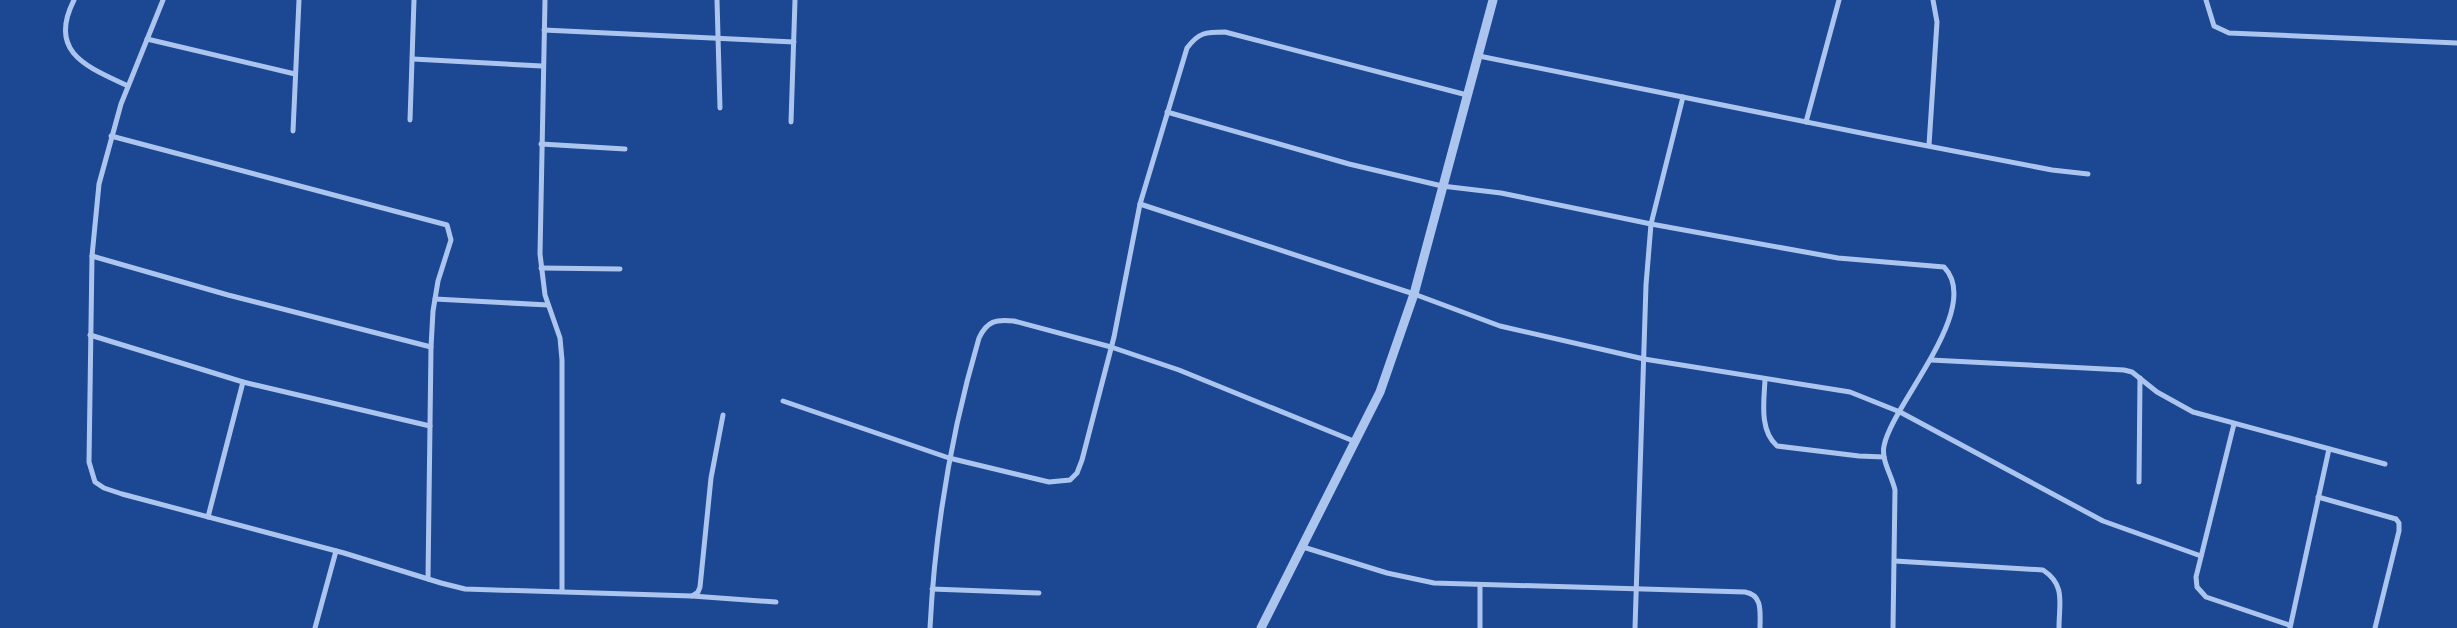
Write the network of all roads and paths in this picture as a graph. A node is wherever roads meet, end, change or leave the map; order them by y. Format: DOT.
graph roads {
  1 [pos="74,0"];
  2 [pos="163,0"];
  3 [pos="299,0"];
  4 [pos="414,0"];
  5 [pos="545,0"];
  6 [pos="717,0"];
  7 [pos="795,0"];
  8 [pos="1493,0"];
  9 [pos="1840,0"];
  10 [pos="1932,0"];
  11 [pos="2206,0"];
  12 [pos="544,30"];
  13 [pos="147,39"];
  14 [pos="717,40"];
  15 [pos="794,42"];
  16 [pos="2457,43"];
  17 [pos="1479,56"];
  18 [pos="413,58"];
  19 [pos="542,66"];
  20 [pos="295,74"];
  21 [pos="128,86"];
  22 [pos="1467,95"];
  23 [pos="1683,96"];
  24 [pos="720,108"];
  25 [pos="1168,112"];
  26 [pos="410,120"];
  27 [pos="791,122"];
  28 [pos="1806,122"];
  29 [pos="292,131"];
  30 [pos="111,136"];
  31 [pos="541,144"];
  32 [pos="1928,145"];
  33 [pos="625,150"];
  34 [pos="2088,174"];
  35 [pos="1442,186"];
  36 [pos="1140,204"];
  37 [pos="1651,224"];
  38 [pos="92,256"];
  39 [pos="541,268"];
  40 [pos="620,269"];
  41 [pos="1414,294"];
  42 [pos="435,299"];
  43 [pos="548,305"];
  44 [pos="90,335"];
  45 [pos="431,347"];
  46 [pos="1112,347"];
  47 [pos="1644,359"];
  48 [pos="1931,360"];
  49 [pos="2140,378"];
  50 [pos="1765,380"];
  51 [pos="243,382"];
  52 [pos="782,401"];
  53 [pos="1900,412"];
  54 [pos="723,415"];
  55 [pos="2234,424"];
  56 [pos="430,426"];
  57 [pos="1356,442"];
  58 [pos="2329,449"];
  59 [pos="1884,457"];
  60 [pos="949,458"];
  61 [pos="2385,464"];
  62 [pos="2139,482"];
  63 [pos="2318,497"];
  64 [pos="208,517"];
  65 [pos="1302,547"];
  66 [pos="336,551"];
  67 [pos="2201,556"];
  68 [pos="1895,561"];
  69 [pos="428,579"];
  70 [pos="1480,585"];
  71 [pos="932,589"];
  72 [pos="1637,589"];
  73 [pos="562,590"];
  74 [pos="1040,592"];
  75 [pos="692,596"];
  76 [pos="776,602"];
  77 [pos="2289,627"];
  78 [pos="315,628"];
  79 [pos="930,628"];
  80 [pos="1261,628"];
  81 [pos="1480,628"];
  82 [pos="1635,628"];
  83 [pos="1760,628"];
  84 [pos="1893,628"];
  85 [pos="2059,628"];
  86 [pos="2375,628"];
  1 -- 21 [label="street"];
  2 -- 13 [label="street"];
  3 -- 20 [label="street"];
  4 -- 18 [label="street"];
  5 -- 12 [label="street"];
  6 -- 14 [label="street"];
  7 -- 15 [label="street"];
  8 -- 17 [label="street"];
  9 -- 28 [label="street"];
  10 -- 32 [label="street"];
  11 -- 16 [label="street"];
  12 -- 14 [label="street"];
  12 -- 19 [label="street"];
  13 -- 20 [label="street"];
  13 -- 21 [label="street"];
  14 -- 15 [label="street"];
  14 -- 24 [label="street"];
  15 -- 27 [label="street"];
  17 -- 22 [label="street"];
  17 -- 23 [label="street"];
  18 -- 19 [label="street"];
  18 -- 26 [label="street"];
  19 -- 31 [label="street"];
  20 -- 29 [label="street"];
  21 -- 30 [label="street"];
  22 -- 25 [label="street"];
  22 -- 35 [label="street"];
  23 -- 28 [label="street"];
  23 -- 37 [label="street"];
  25 -- 35 [label="street"];
  25 -- 36 [label="street"];
  28 -- 32 [label="street"];
  30 -- 38 [label="street"];
  30 -- 42 [label="street"];
  31 -- 33 [label="street"];
  31 -- 39 [label="street"];
  32 -- 34 [label="street"];
  35 -- 37 [label="street"];
  35 -- 41 [label="street"];
  36 -- 41 [label="street"];
  36 -- 46 [label="street"];
  37 -- 47 [label="street"];
  37 -- 48 [label="street"];
  38 -- 44 [label="street"];
  38 -- 45 [label="street"];
  39 -- 40 [label="street"];
  39 -- 43 [label="street"];
  41 -- 47 [label="street"];
  41 -- 57 [label="street"];
  42 -- 43 [label="street"];
  42 -- 45 [label="street"];
  43 -- 73 [label="street"];
  44 -- 51 [label="street"];
  44 -- 64 [label="street"];
  45 -- 56 [label="street"];
  46 -- 57 [label="street"];
  46 -- 60 [label="street"];
  46 -- 60 [label="street"];
  47 -- 50 [label="street"];
  47 -- 72 [label="street"];
  48 -- 49 [label="street"];
  48 -- 53 [label="street"];
  49 -- 55 [label="street"];
  49 -- 62 [label="street"];
  50 -- 53 [label="street"];
  50 -- 59 [label="street"];
  51 -- 56 [label="street"];
  51 -- 64 [label="street"];
  52 -- 60 [label="street"];
  53 -- 59 [label="street"];
  53 -- 67 [label="street"];
  54 -- 75 [label="street"];
  55 -- 58 [label="street"];
  55 -- 67 [label="street"];
  56 -- 69 [label="street"];
  57 -- 65 [label="street"];
  58 -- 61 [label="street"];
  58 -- 63 [label="street"];
  59 -- 68 [label="street"];
  60 -- 71 [label="street"];
  63 -- 77 [label="street"];
  63 -- 86 [label="street"];
  64 -- 66 [label="street"];
  65 -- 70 [label="street"];
  65 -- 80 [label="street"];
  66 -- 69 [label="street"];
  66 -- 78 [label="street"];
  67 -- 77 [label="street"];
  68 -- 84 [label="street"];
  68 -- 85 [label="street"];
  69 -- 73 [label="street"];
  70 -- 72 [label="street"];
  70 -- 81 [label="street"];
  71 -- 74 [label="street"];
  71 -- 79 [label="street"];
  72 -- 82 [label="street"];
  72 -- 83 [label="street"];
  73 -- 75 [label="street"];
  75 -- 76 [label="street"];
}
